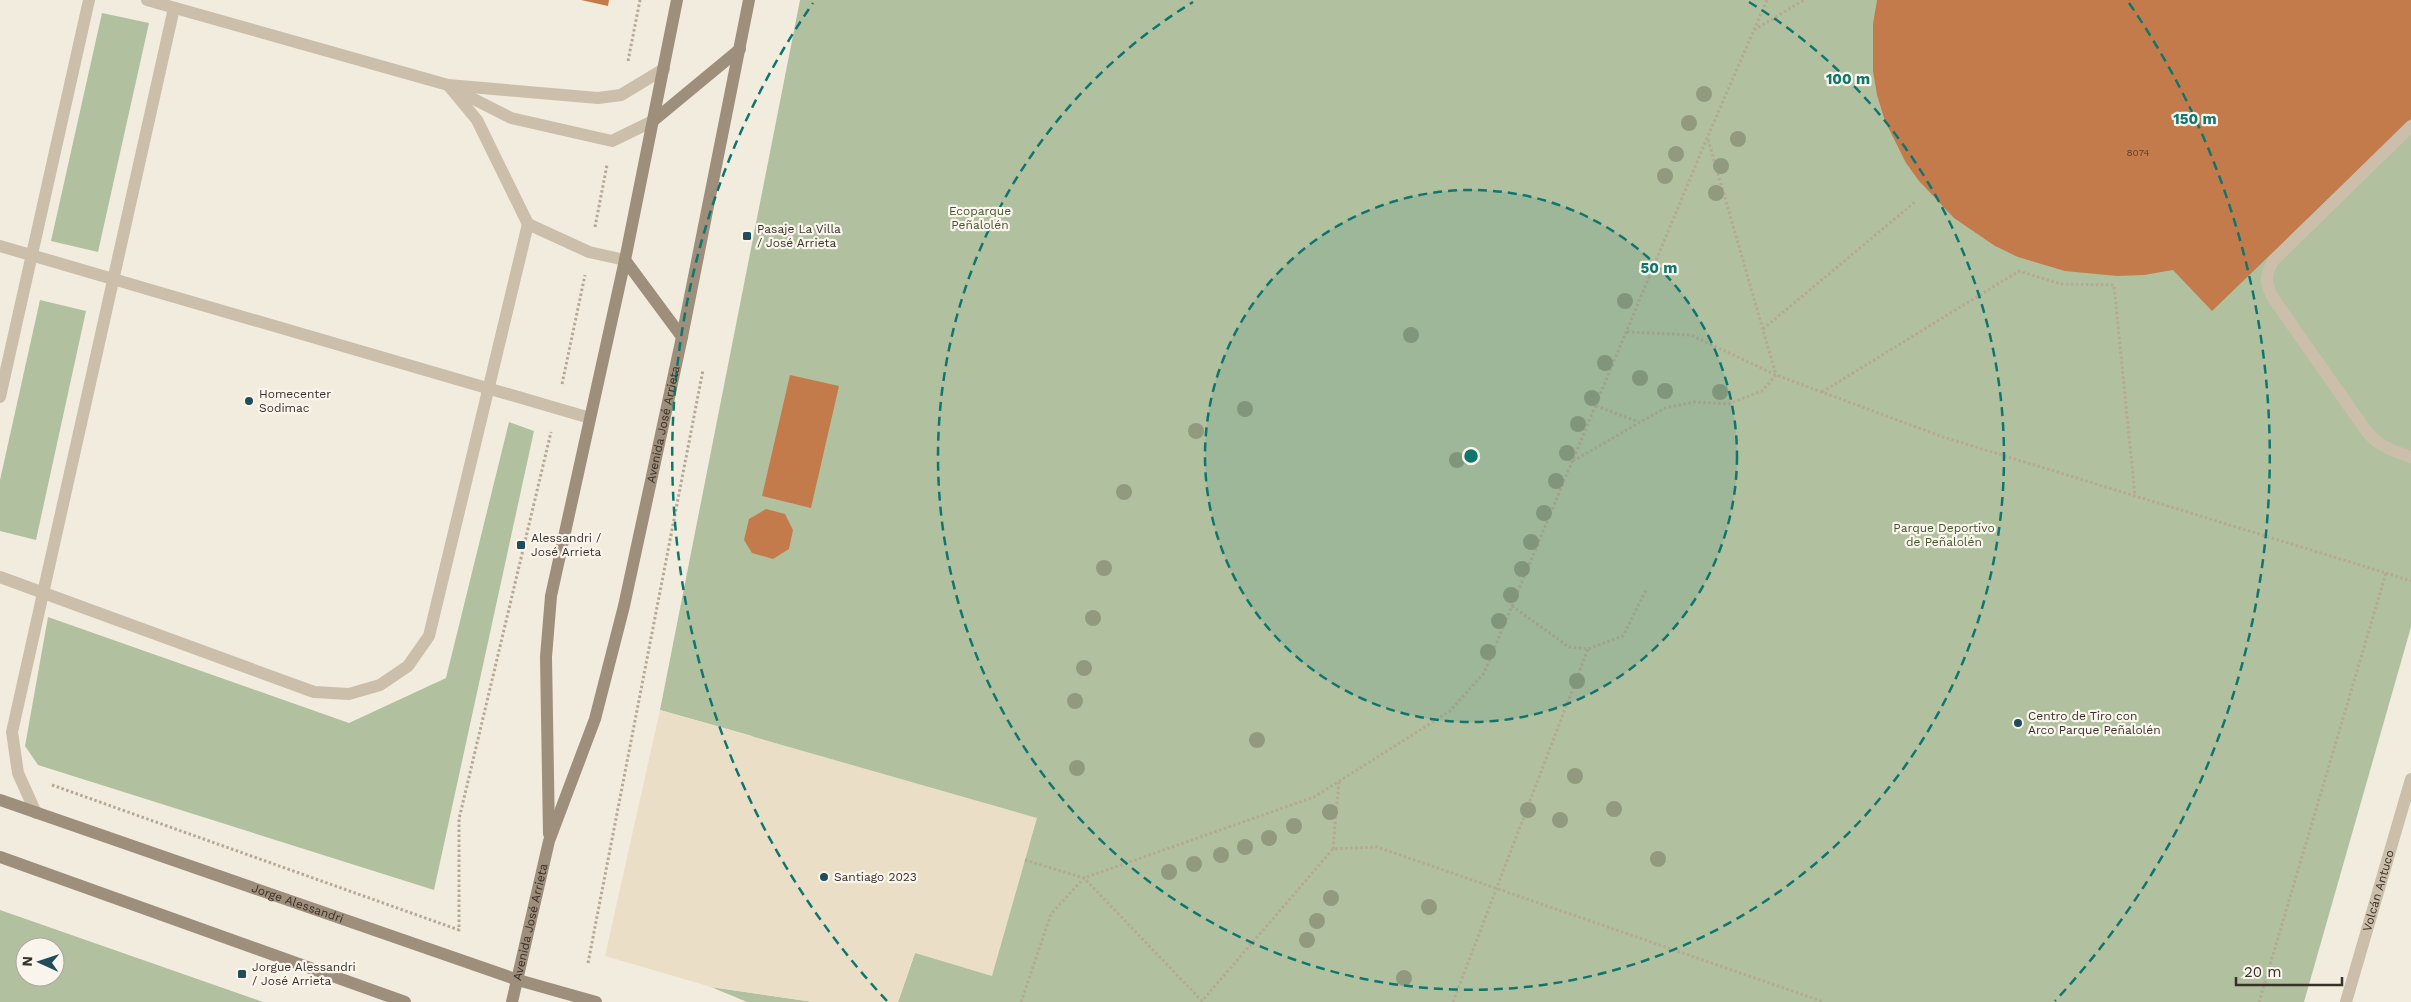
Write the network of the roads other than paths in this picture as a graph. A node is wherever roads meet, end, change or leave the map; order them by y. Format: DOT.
graph roads {
  1 [pos="89,0"];
  2 [pos="147,0"];
  3 [pos="678,0"];
  4 [pos="749,0"];
  5 [pos="174,8"];
  6 [pos="740,49"];
  7 [pos="664,69"];
  8 [pos="448,86"];
  9 [pos="653,120"];
  10 [pos="2411,126"];
  11 [pos="528,224"];
  12 [pos="0,246"];
  13 [pos="32,256"];
  14 [pos="624,260"];
  15 [pos="113,279"];
  16 [pos="682,337"];
  17 [pos="488,390"];
  18 [pos="0,396"];
  19 [pos="590,418"];
  20 [pos="2411,457"];
  21 [pos="0,577"];
  22 [pos="44,594"];
  23 [pos="2411,779"];
  24 [pos="0,800"];
  25 [pos="36,813"];
  26 [pos="549,841"];
  27 [pos="0,857"];
  28 [pos="518,980"];
  29 [pos="405,1002"];
  30 [pos="512,1002"];
  31 [pos="596,1002"];
  32 [pos="2346,1002"];
  1 -- 13 [label="street"];
  2 -- 5 [label="street"];
  3 -- 7 [label="main road, Avenida José Arrieta"];
  4 -- 6 [label="main road, Avenida José Arrieta"];
  5 -- 8 [label="street"];
  5 -- 15 [label="street"];
  6 -- 9 [label="main road"];
  6 -- 16 [label="main road, Avenida José Arrieta"];
  7 -- 8 [label="street"];
  7 -- 9 [label="main road, Avenida José Arrieta"];
  8 -- 9 [label="street"];
  8 -- 11 [label="street"];
  9 -- 14 [label="main road, Avenida José Arrieta"];
  10 -- 20 [label="street"];
  11 -- 14 [label="street"];
  11 -- 17 [label="street"];
  12 -- 13 [label="street"];
  13 -- 15 [label="street"];
  13 -- 18 [label="street"];
  14 -- 16 [label="main road"];
  14 -- 19 [label="main road, Avenida José Arrieta"];
  15 -- 17 [label="street"];
  15 -- 22 [label="street"];
  16 -- 26 [label="main road, Avenida José Arrieta"];
  17 -- 19 [label="street"];
  17 -- 22 [label="street"];
  19 -- 26 [label="main road, Avenida José Arrieta"];
  21 -- 22 [label="street"];
  22 -- 25 [label="street"];
  23 -- 32 [label="street, Volcán Antuco"];
  24 -- 25 [label="main road, Jorge Alessandri"];
  25 -- 28 [label="main road, Jorge Alessandri"];
  26 -- 28 [label="main road, Avenida José Arrieta"];
  27 -- 29 [label="main road"];
  28 -- 30 [label="main road, Avenida José Arrieta"];
  28 -- 31 [label="main road, Jorge Alessandri"];
}
